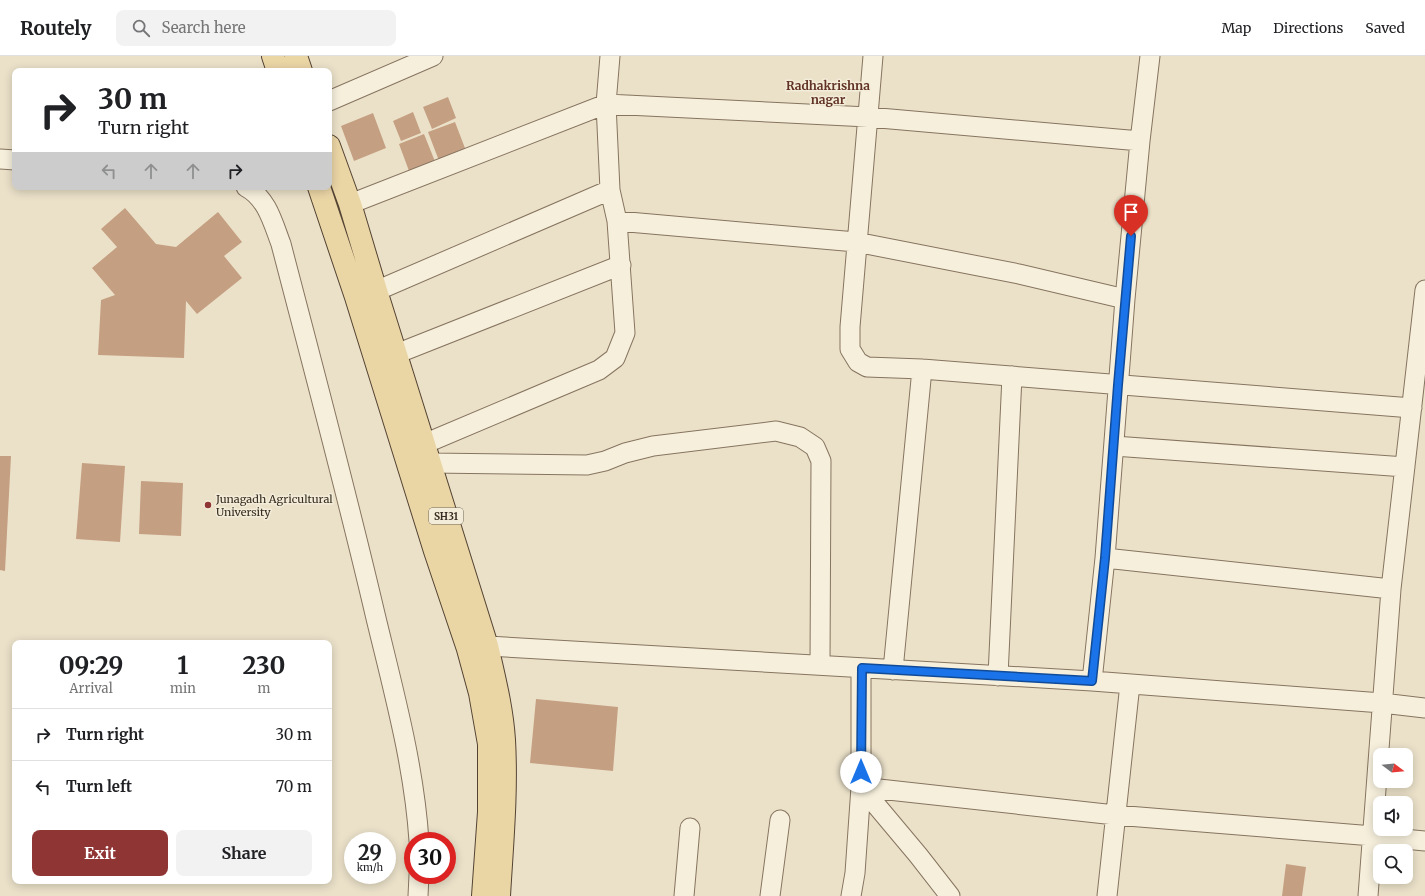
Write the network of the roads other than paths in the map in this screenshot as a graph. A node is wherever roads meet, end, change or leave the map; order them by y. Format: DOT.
graph roads {
  1 [pos="273,56"];
  2 [pos="296,56"];
  3 [pos="434,56"];
  4 [pos="610,56"];
  5 [pos="873,56"];
  6 [pos="1150,56"];
  7 [pos="277,68"];
  8 [pos="300,68"];
  9 [pos="332,100"];
  10 [pos="606,104"];
  11 [pos="868,116"];
  12 [pos="1140,142"];
  13 [pos="332,154"];
  14 [pos="0,159"];
  15 [pos="12,160"];
  16 [pos="252,190"];
  17 [pos="320,190"];
  18 [pos="610,190"];
  19 [pos="350,204"];
  20 [pos="618,221"];
  21 [pos="856,242"];
  22 [pos="621,265"];
  23 [pos="1425,290"];
  24 [pos="376,291"];
  25 [pos="1125,299"];
  26 [pos="396,354"];
  27 [pos="922,369"];
  28 [pos="1012,376"];
  29 [pos="1118,385"];
  30 [pos="1412,408"];
  31 [pos="1417,434"];
  32 [pos="1114,446"];
  33 [pos="427,454"];
  34 [pos="1405,467"];
  35 [pos="1105,558"];
  36 [pos="1391,589"];
  37 [pos="487,646"];
  38 [pos="820,665"];
  39 [pos="862,668"];
  40 [pos="893,670"];
  41 [pos="998,676"];
  42 [pos="1092,681"];
  43 [pos="1130,684"];
  44 [pos="1382,703"];
  45 [pos="1425,708"];
  46 [pos="861,787"];
  47 [pos="1376,796"];
  48 [pos="1116,815"];
  49 [pos="780,820"];
  50 [pos="690,828"];
  51 [pos="418,832"];
  52 [pos="1373,836"];
  53 [pos="1425,841"];
  54 [pos="419,884"];
  55 [pos="418,896"];
  56 [pos="483,896"];
  57 [pos="499,896"];
  58 [pos="684,896"];
  59 [pos="770,896"];
  60 [pos="851,896"];
  61 [pos="950,896"];
  62 [pos="1107,896"];
  63 [pos="1368,896"];
  1 -- 7 [label="main road"];
  2 -- 8 [label="main road"];
  3 -- 9 [label="street"];
  4 -- 10 [label="street"];
  5 -- 11 [label="street"];
  6 -- 12 [label="street"];
  10 -- 11 [label="street"];
  10 -- 18 [label="street"];
  10 -- 19 [label="street"];
  11 -- 12 [label="street"];
  11 -- 21 [label="street"];
  12 -- 25 [label="street"];
  13 -- 19 [label="main road, SH31"];
  14 -- 15 [label="street"];
  16 -- 51 [label="street"];
  17 -- 56 [label="main road"];
  18 -- 20 [label="street"];
  18 -- 24 [label="street"];
  19 -- 24 [label="main road, SH31"];
  20 -- 21 [label="street"];
  20 -- 22 [label="street"];
  21 -- 25 [label="street"];
  21 -- 27 [label="street"];
  22 -- 26 [label="street"];
  22 -- 33 [label="street"];
  23 -- 30 [label="street"];
  24 -- 26 [label="main road, SH31"];
  25 -- 29 [label="street"];
  26 -- 33 [label="main road, SH31"];
  27 -- 28 [label="street"];
  27 -- 40 [label="street"];
  28 -- 29 [label="street"];
  28 -- 41 [label="street"];
  29 -- 30 [label="street"];
  29 -- 32 [label="street"];
  30 -- 31 [label="street"];
  31 -- 34 [label="street"];
  32 -- 34 [label="street"];
  32 -- 35 [label="street"];
  33 -- 37 [label="main road, SH31"];
  33 -- 38 [label="street"];
  34 -- 36 [label="street"];
  35 -- 36 [label="street"];
  35 -- 42 [label="street"];
  36 -- 44 [label="street"];
  37 -- 38 [label="street"];
  37 -- 57 [label="main road, SH31"];
  38 -- 39 [label="street"];
  39 -- 40 [label="street"];
  39 -- 46 [label="street"];
  40 -- 41 [label="street"];
  41 -- 42 [label="street"];
  42 -- 43 [label="street"];
  43 -- 44 [label="street"];
  43 -- 48 [label="street"];
  44 -- 45 [label="street"];
  44 -- 47 [label="street"];
  46 -- 48 [label="street"];
  46 -- 60 [label="street"];
  46 -- 61 [label="street"];
  48 -- 52 [label="street"];
  48 -- 62 [label="street"];
  49 -- 59 [label="street"];
  50 -- 58 [label="street"];
  52 -- 53 [label="street"];
  52 -- 63 [label="street"];
  54 -- 55 [label="street"];
}
